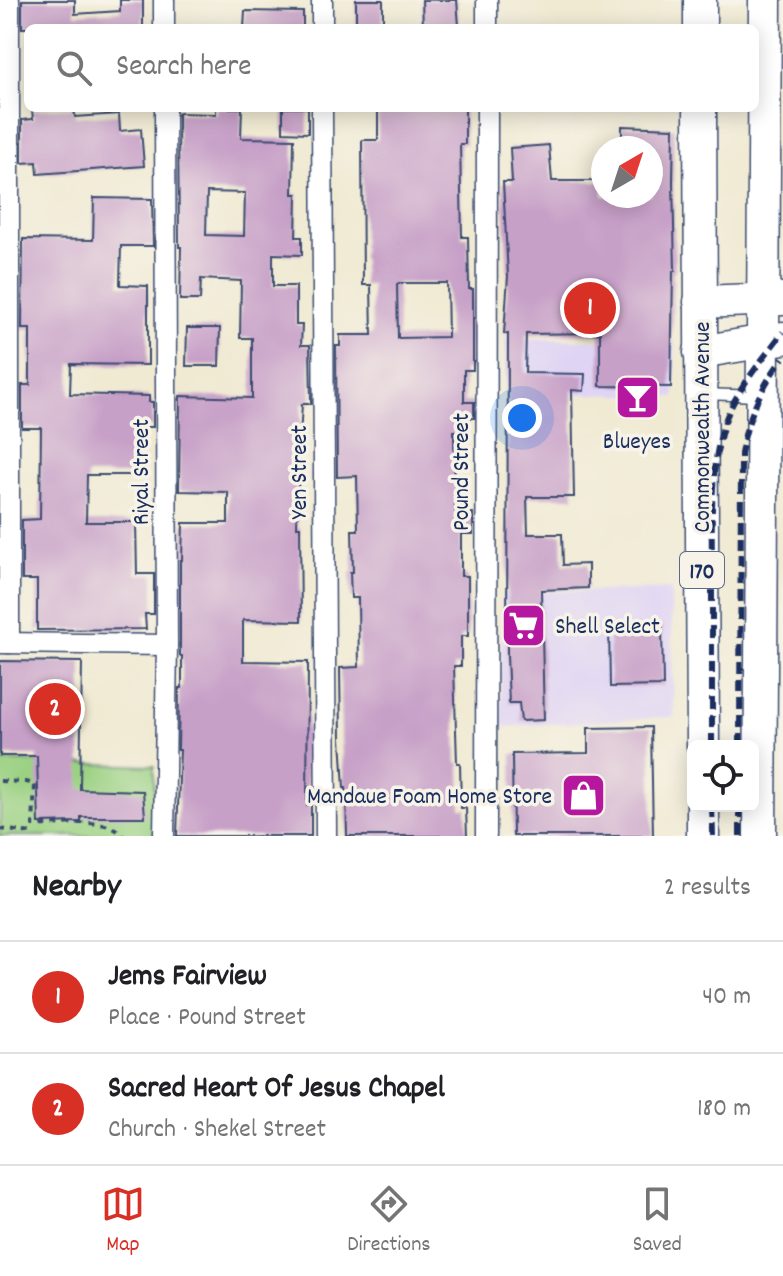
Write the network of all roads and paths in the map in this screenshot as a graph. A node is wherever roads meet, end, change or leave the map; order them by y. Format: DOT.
graph roads {
  1 [pos="9,0"];
  2 [pos="164,0"];
  3 [pos="322,0"];
  4 [pos="487,0"];
  5 [pos="700,0"];
  6 [pos="765,0"];
  7 [pos="164,24"];
  8 [pos="322,24"];
  9 [pos="487,24"];
  10 [pos="700,24"];
  11 [pos="165,112"];
  12 [pos="322,112"];
  13 [pos="487,112"];
  14 [pos="700,112"];
  15 [pos="773,256"];
  16 [pos="773,299"];
  17 [pos="700,302"];
  18 [pos="776,348"];
  19 [pos="700,352"];
  20 [pos="700,394"];
  21 [pos="761,396"];
  22 [pos="4,643"];
  23 [pos="167,645"];
  24 [pos="703,740"];
  25 [pos="0,781"];
  26 [pos="703,812"];
  27 [pos="0,829"];
  28 [pos="30,836"];
  29 [pos="123,836"];
  30 [pos="164,836"];
  31 [pos="326,836"];
  32 [pos="486,836"];
  33 [pos="703,836"];
  34 [pos="760,836"];
  1 -- 22 [label="street"];
  2 -- 7 [label="street"];
  3 -- 8 [label="street"];
  4 -- 9 [label="street"];
  5 -- 10 [label="main road"];
  6 -- 15 [label="main road"];
  11 -- 23 [label="street, Riyal Street"];
  12 -- 31 [label="street, Yen Street"];
  13 -- 32 [label="street, Pound Street"];
  14 -- 17 [label="main road, Commonwealth Avenue / 170"];
  15 -- 16 [label="main road"];
  16 -- 17 [label="main road"];
  16 -- 18 [label="main road"];
  17 -- 19 [label="main road, Commonwealth Avenue / 170"];
  18 -- 19 [label="main road"];
  18 -- 21 [label="main road"];
  19 -- 20 [label="main road, Commonwealth Avenue / 170"];
  20 -- 21 [label="lane"];
  20 -- 24 [label="main road, Commonwealth Avenue / 170"];
  21 -- 34 [label="main road"];
  22 -- 23 [label="street"];
  23 -- 30 [label="street, Riyal Street"];
  25 -- 29 [label="path"];
  26 -- 33 [label="main road"];
  27 -- 28 [label="path"];
}
